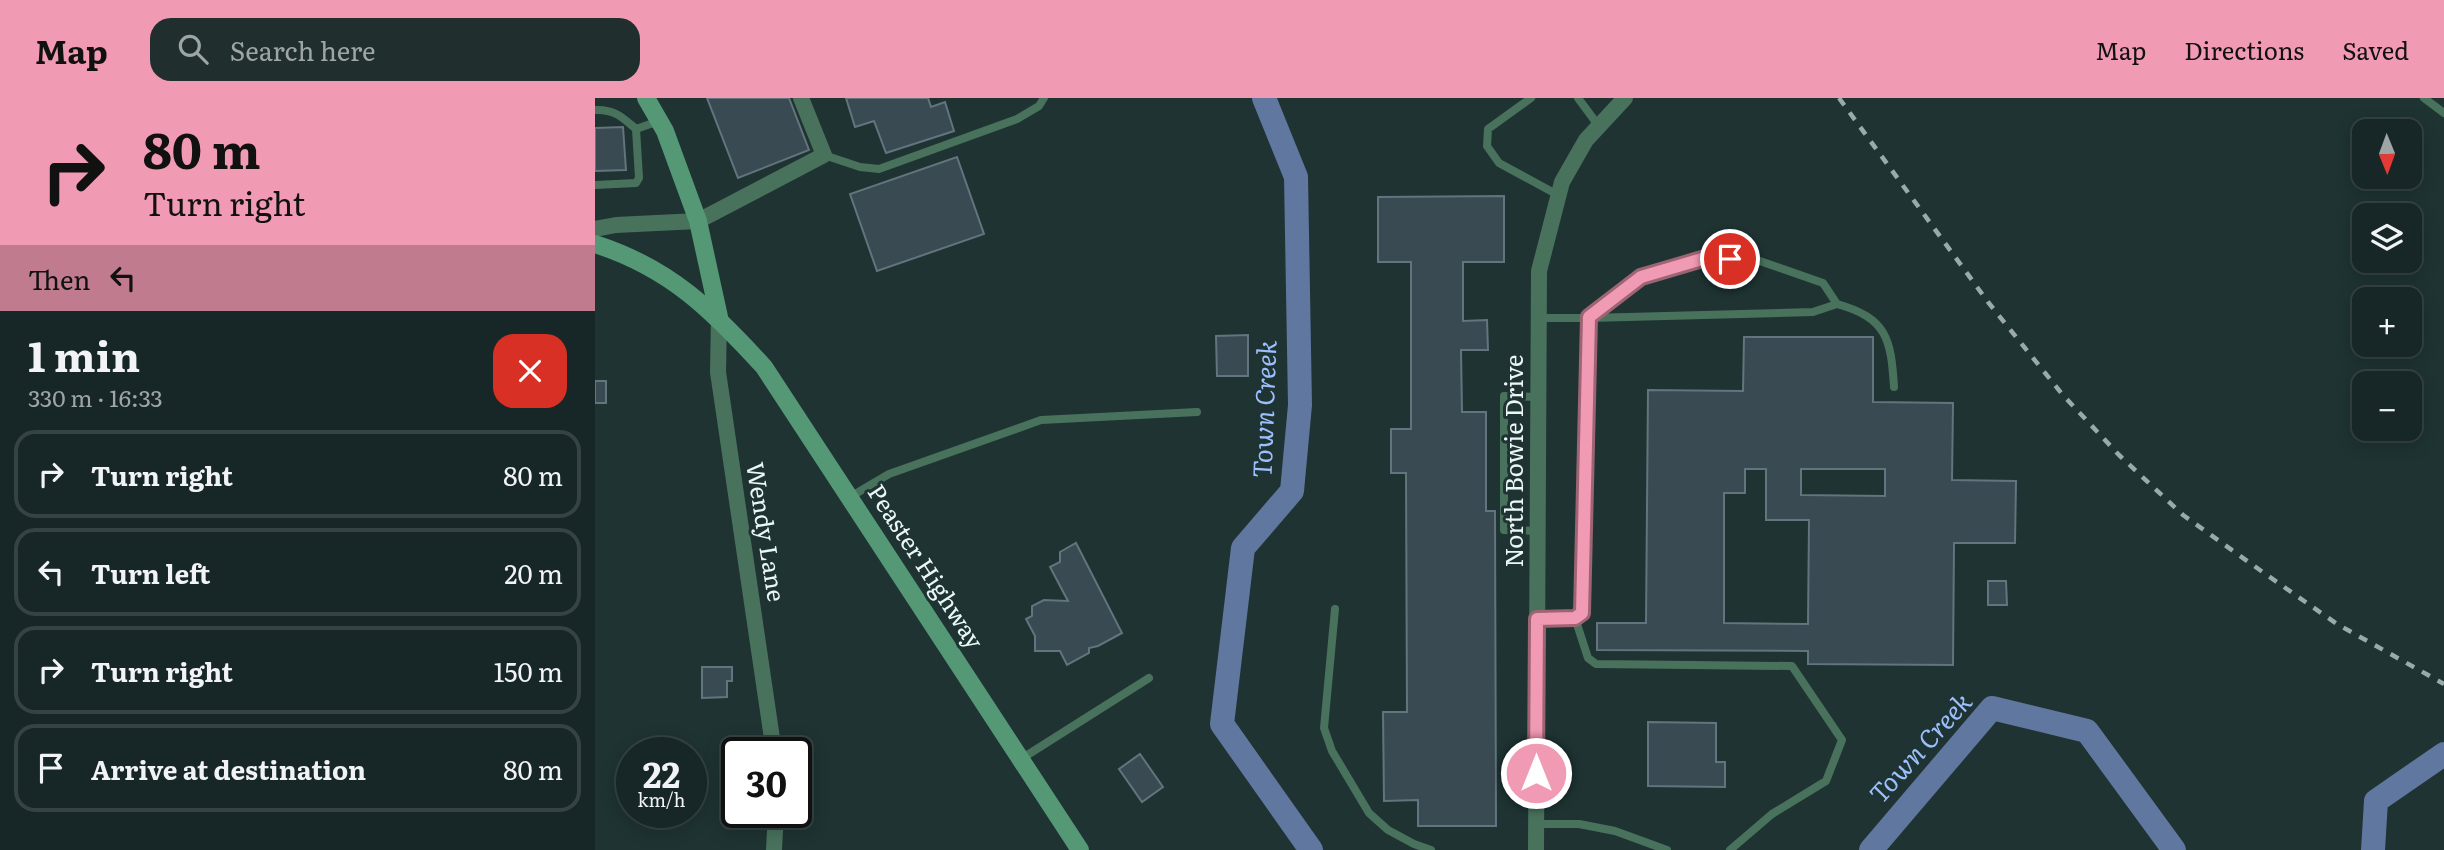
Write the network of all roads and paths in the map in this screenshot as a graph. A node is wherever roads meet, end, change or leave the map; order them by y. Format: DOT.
graph roads {
  1 [pos="646,98"];
  2 [pos="801,98"];
  3 [pos="1044,98"];
  4 [pos="1531,98"];
  5 [pos="1578,98"];
  6 [pos="1625,98"];
  7 [pos="2424,98"];
  8 [pos="595,110"];
  9 [pos="2444,113"];
  10 [pos="659,121"];
  11 [pos="1598,125"];
  12 [pos="635,130"];
  13 [pos="824,155"];
  14 [pos="595,185"];
  15 [pos="1559,196"];
  16 [pos="698,221"];
  17 [pos="595,229"];
  18 [pos="595,244"];
  19 [pos="1837,304"];
  20 [pos="719,317"];
  21 [pos="1589,317"];
  22 [pos="1538,318"];
  23 [pos="1894,387"];
  24 [pos="1538,397"];
  25 [pos="1197,412"];
  26 [pos="850,497"];
  27 [pos="1537,531"];
  28 [pos="1335,609"];
  29 [pos="1575,618"];
  30 [pos="1537,619"];
  31 [pos="1149,678"];
  32 [pos="772,737"];
  33 [pos="1021,759"];
  34 [pos="1536,824"];
  35 [pos="775,828"];
  36 [pos="774,850"];
  37 [pos="1080,850"];
  38 [pos="1431,850"];
  39 [pos="1536,850"];
  40 [pos="1667,850"];
  41 [pos="1730,850"];
  1 -- 10 [label="main road"];
  2 -- 13 [label="street"];
  3 -- 13 [label="lane"];
  4 -- 15 [label="lane"];
  5 -- 11 [label="lane"];
  6 -- 11 [label="street, North Bowie Drive"];
  7 -- 9 [label="lane"];
  8 -- 12 [label="lane"];
  10 -- 12 [label="lane"];
  10 -- 16 [label="main road"];
  11 -- 15 [label="street, North Bowie Drive"];
  12 -- 14 [label="lane"];
  13 -- 16 [label="street"];
  15 -- 22 [label="street, North Bowie Drive"];
  16 -- 17 [label="street"];
  16 -- 20 [label="main road"];
  18 -- 20 [label="main road, Peaster Highway"];
  19 -- 21 [label="lane"];
  19 -- 21 [label="lane"];
  19 -- 23 [label="lane"];
  20 -- 26 [label="main road, Peaster Highway"];
  20 -- 32 [label="street, Wendy Lane"];
  21 -- 22 [label="lane"];
  21 -- 29 [label="lane"];
  22 -- 24 [label="street, North Bowie Drive"];
  24 -- 27 [label="street, North Bowie Drive"];
  24 -- 27 [label="lane"];
  25 -- 26 [label="lane"];
  26 -- 33 [label="main road, Peaster Highway"];
  27 -- 30 [label="street, North Bowie Drive"];
  28 -- 38 [label="lane"];
  29 -- 30 [label="lane"];
  29 -- 41 [label="lane"];
  30 -- 34 [label="street, North Bowie Drive"];
  31 -- 33 [label="lane"];
  33 -- 37 [label="main road, Peaster Highway"];
  34 -- 39 [label="street, North Bowie Drive"];
  34 -- 40 [label="lane"];
  35 -- 36 [label="street"];
}
